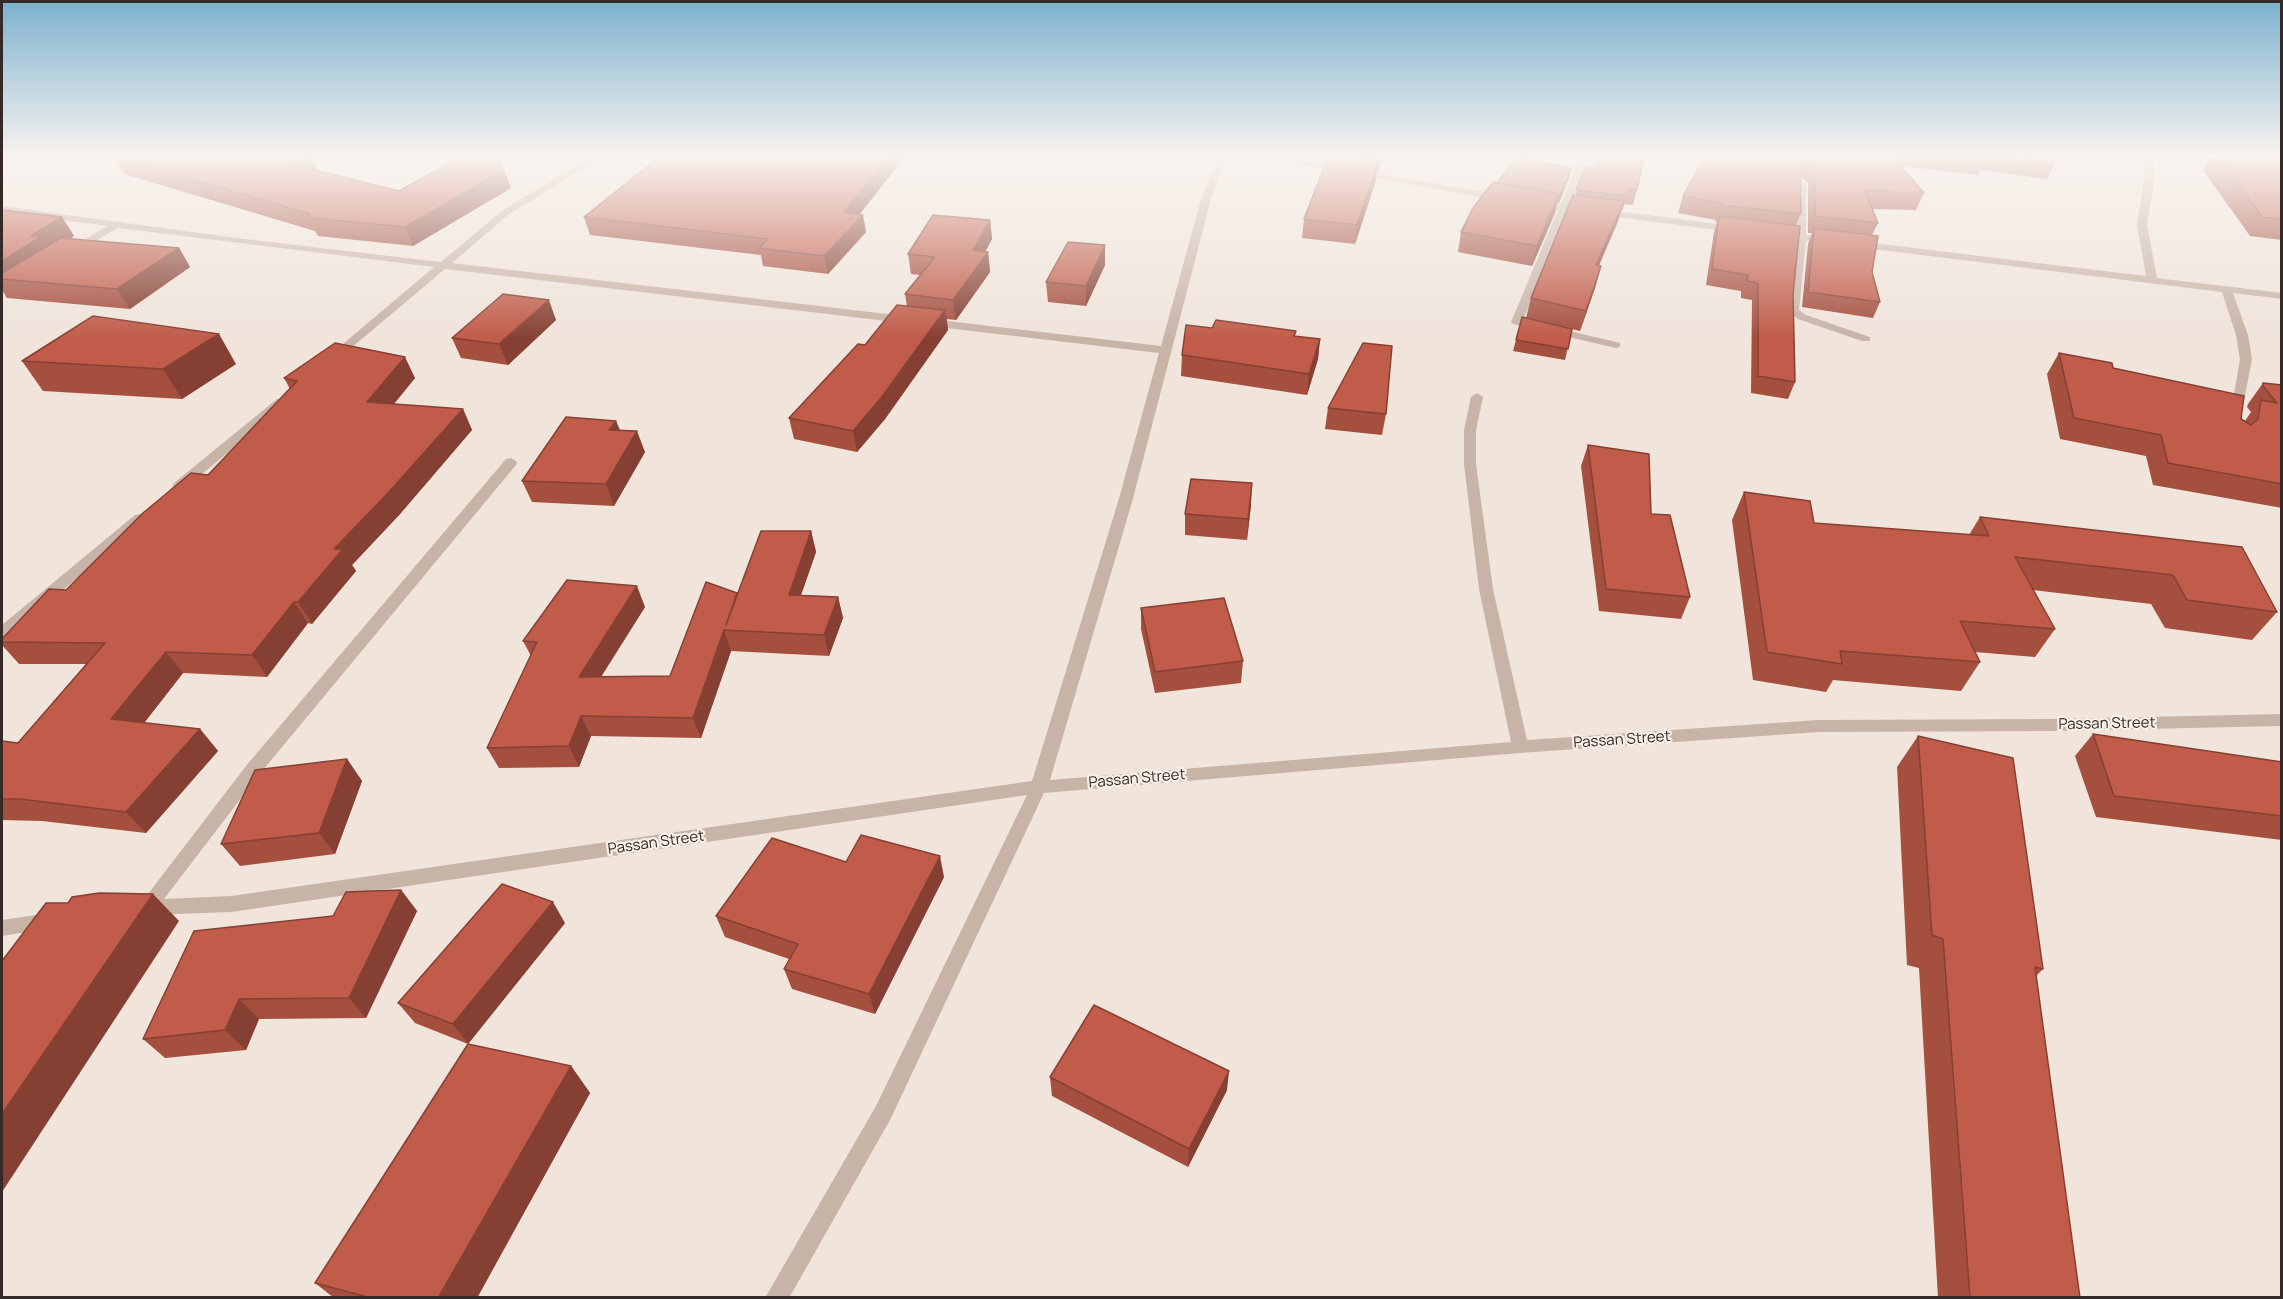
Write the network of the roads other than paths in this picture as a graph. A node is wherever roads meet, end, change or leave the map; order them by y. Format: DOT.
graph roads {
  1 [pos="64,218"];
  2 [pos="499,218"];
  3 [pos="1201,218"];
  4 [pos="1559,218"];
  5 [pos="1634,218"];
  6 [pos="1801,218"];
  7 [pos="2143,218"];
  8 [pos="117,225"];
  9 [pos="1744,231"];
  10 [pos="1767,234"];
  11 [pos="1801,238"];
  12 [pos="1836,242"];
  13 [pos="1848,243"];
  14 [pos="69,254"];
  15 [pos="442,264"];
  16 [pos="2152,280"];
  17 [pos="2226,289"];
  18 [pos="2282,296"];
  19 [pos="1866,339"];
  20 [pos="1616,345"];
  21 [pos="1165,350"];
  22 [pos="320,369"];
  23 [pos="293,392"];
  24 [pos="1477,397"];
  25 [pos="2235,428"];
  26 [pos="511,462"];
  27 [pos="165,497"];
  28 [pos="147,512"];
  29 [pos="2,633"];
  30 [pos="2282,720"];
  31 [pos="1520,747"];
  32 [pos="1039,787"];
  33 [pos="69,918"];
  34 [pos="2,928"];
  35 [pos="776,1298"];
  1 -- 8 [label="street"];
  2 -- 15 [label="street"];
  3 -- 21 [label="street"];
  4 -- 20 [label="street"];
  5 -- 9 [label="street"];
  6 -- 11 [label="street"];
  7 -- 16 [label="street"];
  8 -- 14 [label="street"];
  8 -- 15 [label="street"];
  10 -- 11 [label="street"];
  11 -- 12 [label="street"];
  11 -- 19 [label="street"];
  13 -- 16 [label="street"];
  15 -- 21 [label="street"];
  15 -- 22 [label="street"];
  16 -- 17 [label="street"];
  17 -- 18 [label="street"];
  17 -- 25 [label="street"];
  21 -- 32 [label="street"];
  23 -- 27 [label="street"];
  24 -- 31 [label="street"];
  26 -- 32 [label="street, Passan Street"];
  28 -- 29 [label="street"];
  30 -- 31 [label="street, Passan Street"];
  31 -- 32 [label="street, Passan Street"];
  32 -- 35 [label="street"];
  33 -- 34 [label="street"];
}
